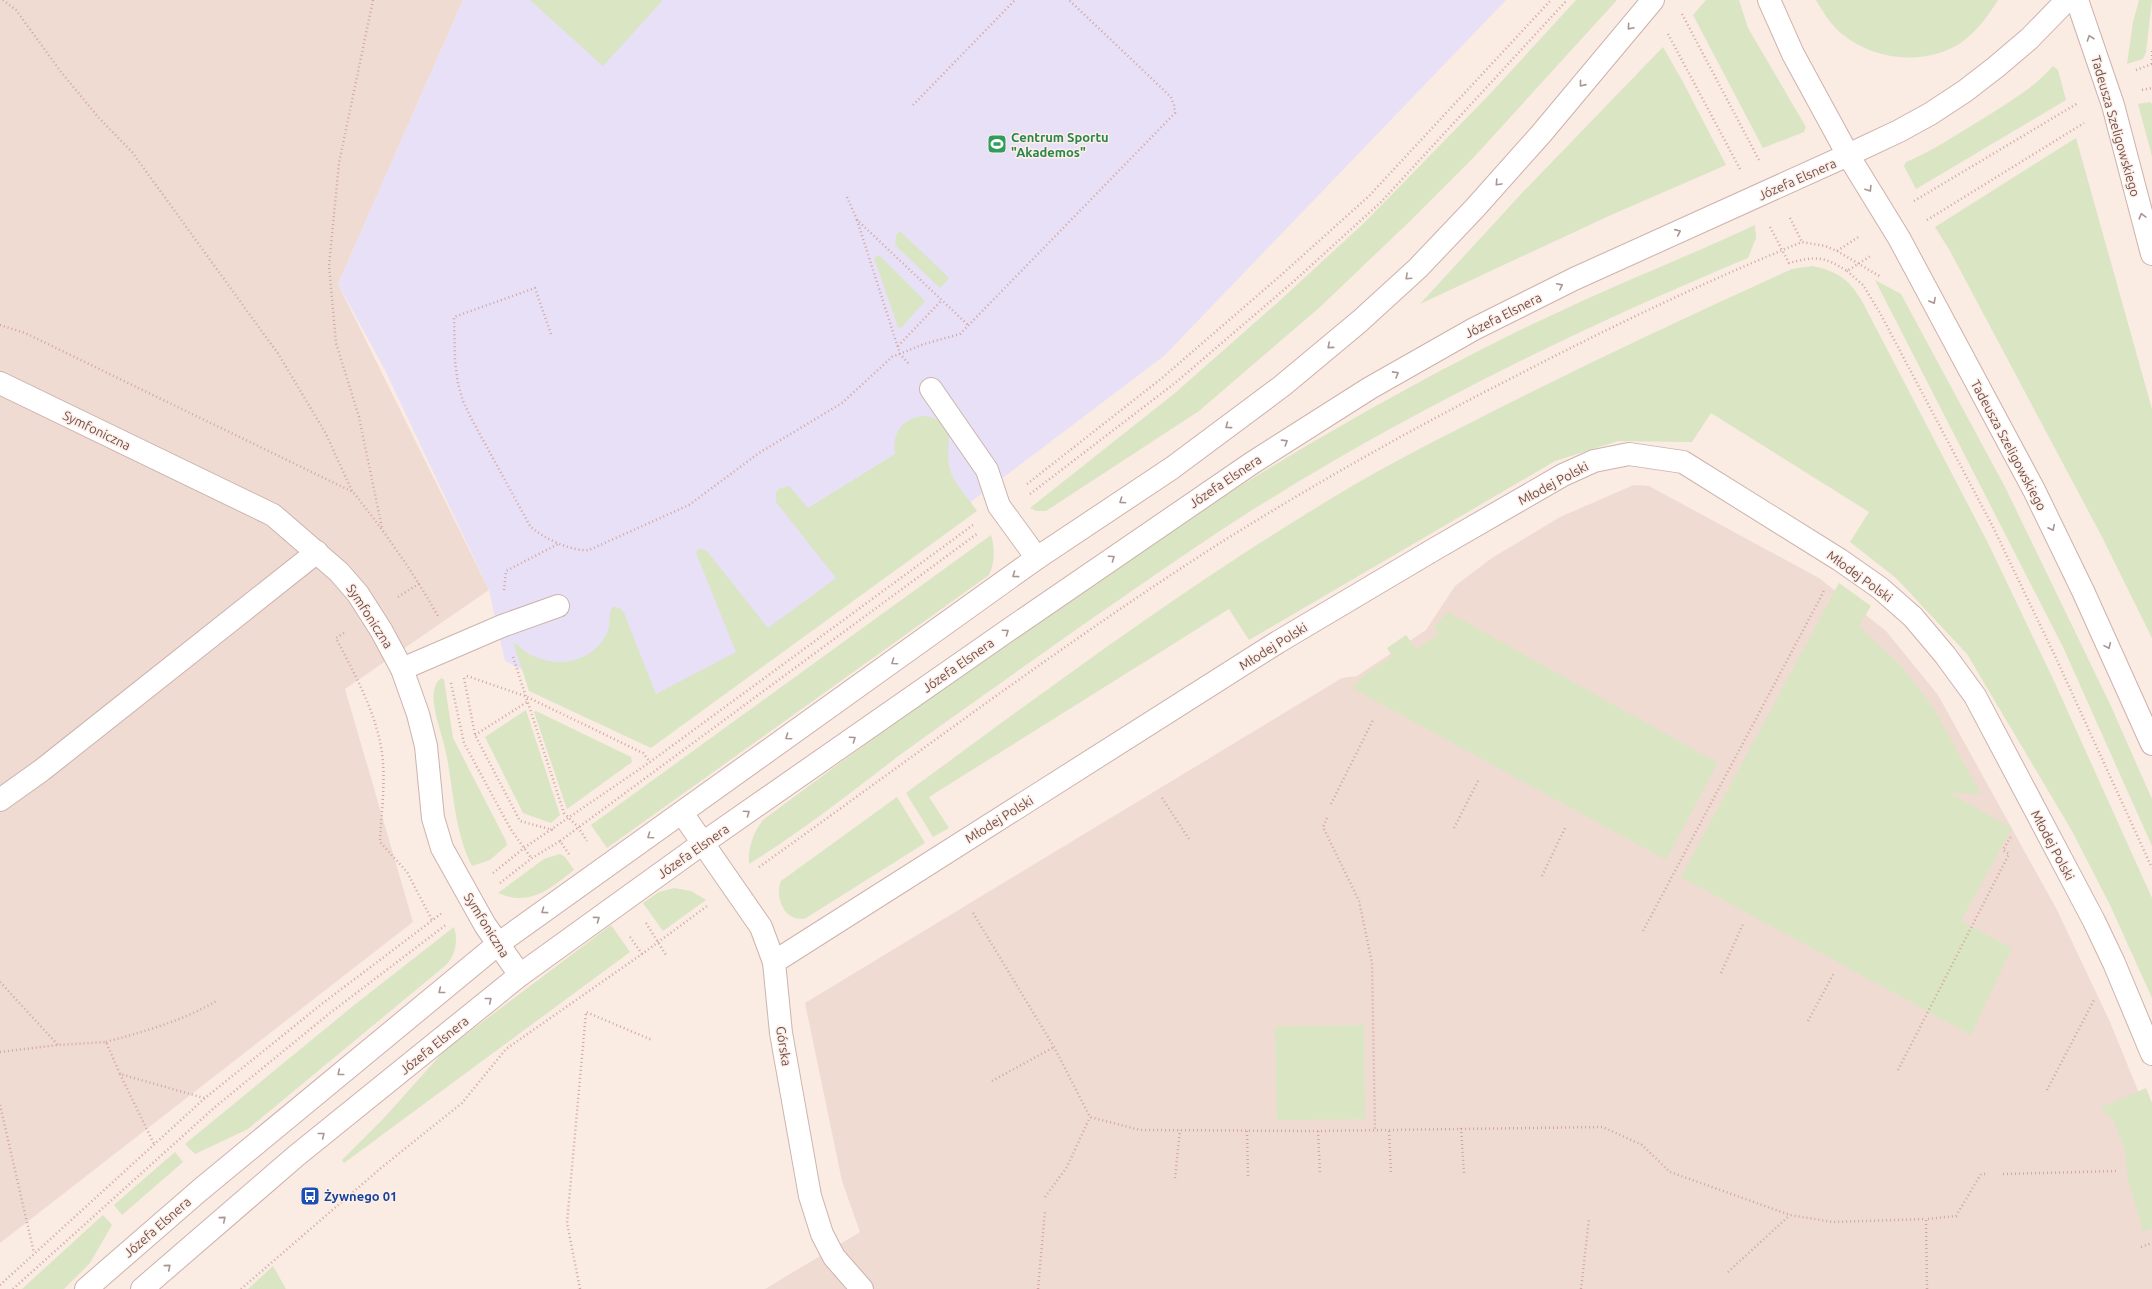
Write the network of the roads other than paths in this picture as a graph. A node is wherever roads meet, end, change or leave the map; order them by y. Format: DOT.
graph roads {
  1 [pos="1653,0"];
  2 [pos="1769,0"];
  3 [pos="2067,0"];
  4 [pos="2077,0"];
  5 [pos="1848,156"];
  6 [pos="2152,254"];
  7 [pos="0,383"];
  8 [pos="931,389"];
  9 [pos="317,552"];
  10 [pos="1037,558"];
  11 [pos="558,606"];
  12 [pos="402,668"];
  13 [pos="2152,744"];
  14 [pos="0,800"];
  15 [pos="682,813"];
  16 [pos="703,844"];
  17 [pos="498,944"];
  18 [pos="774,962"];
  19 [pos="520,975"];
  20 [pos="2152,1054"];
  21 [pos="86,1289"];
  22 [pos="142,1289"];
  23 [pos="862,1289"];
  1 -- 10 [label="street, Józefa Elsnera, one-way"];
  2 -- 5 [label="street, Tadeusza Szeligowskiego"];
  3 -- 5 [label="street, Józefa Elsnera"];
  6 -- 4 [label="street, Tadeusza Szeligowskiego, one-way"];
  5 -- 13 [label="street, Tadeusza Szeligowskiego, one-way"];
  16 -- 5 [label="street, Józefa Elsnera, one-way"];
  7 -- 9 [label="street, Symfoniczna"];
  8 -- 10 [label="street"];
  9 -- 12 [label="street, Symfoniczna"];
  9 -- 14 [label="street"];
  10 -- 15 [label="street, Józefa Elsnera, one-way"];
  11 -- 12 [label="street"];
  12 -- 17 [label="street, Symfoniczna"];
  15 -- 16 [label="street, Górska"];
  15 -- 17 [label="street, Józefa Elsnera, one-way"];
  16 -- 18 [label="street, Górska"];
  19 -- 16 [label="street, Józefa Elsnera, one-way"];
  17 -- 19 [label="street, Symfoniczna"];
  17 -- 21 [label="street, Józefa Elsnera, one-way"];
  18 -- 20 [label="street, Młodej Polski"];
  18 -- 23 [label="street, Górska"];
  22 -- 19 [label="street, Józefa Elsnera, one-way"];
}
